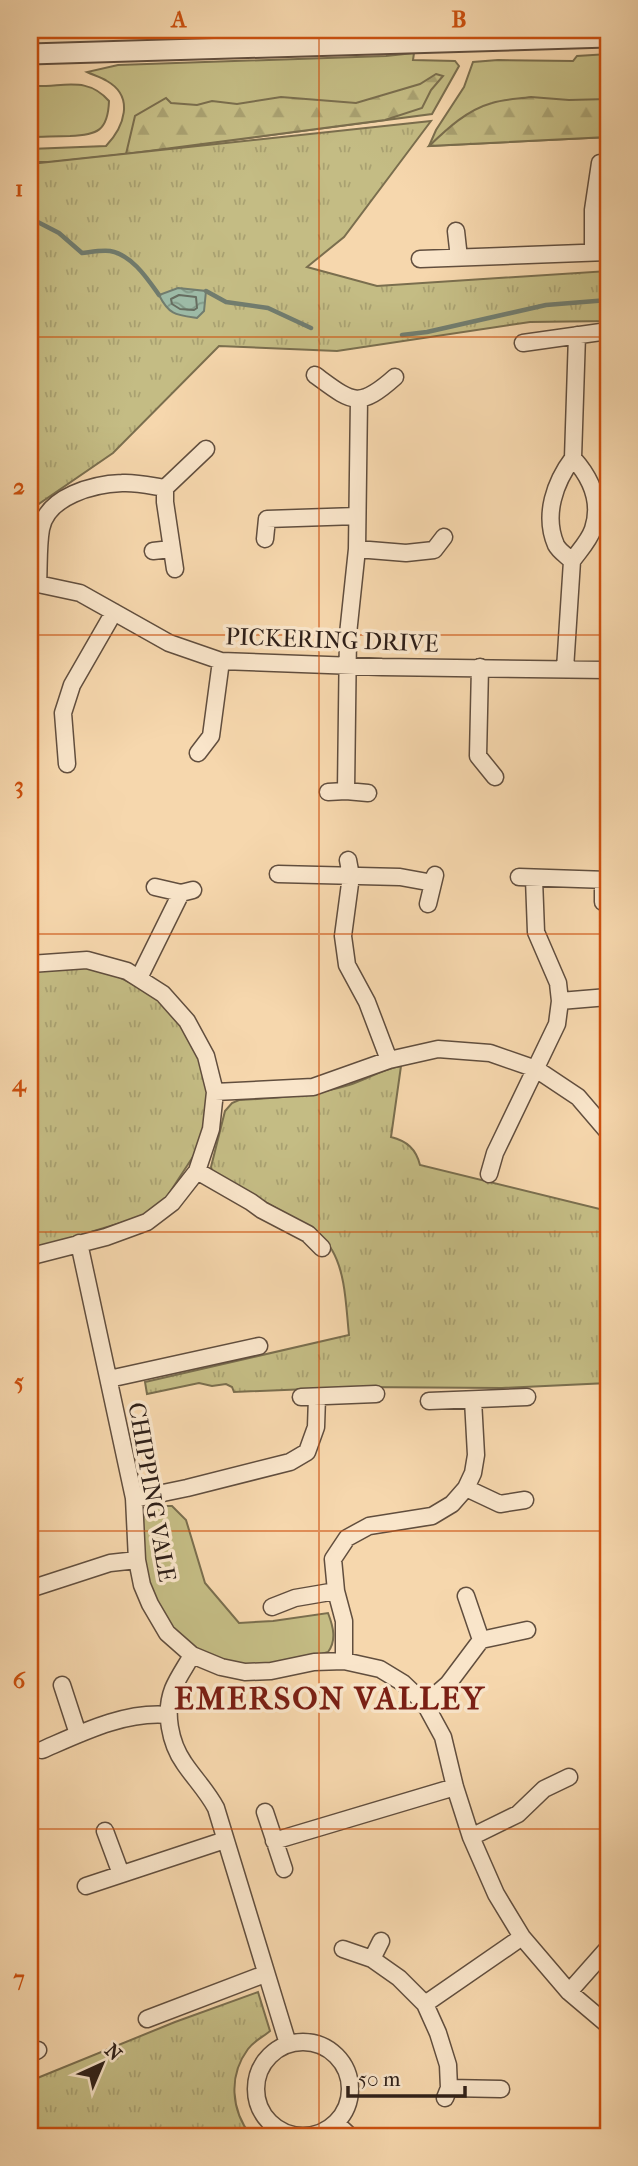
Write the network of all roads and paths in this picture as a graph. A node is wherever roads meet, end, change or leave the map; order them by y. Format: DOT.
graph roads {
  1 [pos="608,37"];
  2 [pos="30,54"];
  3 [pos="602,174"];
  4 [pos="456,231"];
  5 [pos="601,252"];
  6 [pos="459,258"];
  7 [pos="420,259"];
  8 [pos="608,331"];
  9 [pos="577,335"];
  10 [pos="523,343"];
  11 [pos="316,375"];
  12 [pos="396,377"];
  13 [pos="359,400"];
  14 [pos="198,450"];
  15 [pos="573,458"];
  16 [pos="165,488"];
  17 [pos="357,516"];
  18 [pos="444,537"];
  19 [pos="265,539"];
  20 [pos="171,549"];
  21 [pos="357,549"];
  22 [pos="153,551"];
  23 [pos="572,561"];
  24 [pos="175,569"];
  25 [pos="34,584"];
  26 [pos="114,612"];
  27 [pos="221,661"];
  28 [pos="348,665"];
  29 [pos="480,667"];
  30 [pos="565,669"];
  31 [pos="608,670"];
  32 [pos="198,753"];
  33 [pos="67,765"];
  34 [pos="495,777"];
  35 [pos="346,790"];
  36 [pos="328,792"];
  37 [pos="368,793"];
  38 [pos="349,868"];
  39 [pos="278,874"];
  40 [pos="605,881"];
  41 [pos="155,887"];
  42 [pos="603,902"];
  43 [pos="428,904"];
  44 [pos="30,964"];
  45 [pos="139,978"];
  46 [pos="608,998"];
  47 [pos="560,1001"];
  48 [pos="389,1060"];
  49 [pos="536,1069"];
  50 [pos="215,1092"];
  51 [pos="608,1132"];
  52 [pos="197,1171"];
  53 [pos="489,1174"];
  54 [pos="79,1243"];
  55 [pos="322,1248"];
  56 [pos="30,1259"];
  57 [pos="223,1335"];
  58 [pos="259,1346"];
  59 [pos="228,1352"];
  60 [pos="109,1379"];
  61 [pos="376,1394"];
  62 [pos="527,1397"];
  63 [pos="473,1400"];
  64 [pos="429,1401"];
  65 [pos="466,1489"];
  66 [pos="134,1499"];
  67 [pos="524,1500"];
  68 [pos="137,1560"];
  69 [pos="30,1586"];
  70 [pos="336,1591"];
  71 [pos="466,1596"];
  72 [pos="271,1607"];
  73 [pos="527,1630"];
  74 [pos="481,1640"];
  75 [pos="192,1655"];
  76 [pos="344,1661"];
  77 [pos="62,1685"];
  78 [pos="425,1704"];
  79 [pos="168,1715"];
  80 [pos="78,1734"];
  81 [pos="42,1750"];
  82 [pos="569,1777"];
  83 [pos="455,1787"];
  84 [pos="265,1812"];
  85 [pos="105,1831"];
  86 [pos="471,1837"];
  87 [pos="225,1840"];
  88 [pos="274,1841"];
  89 [pos="284,1869"];
  90 [pos="121,1874"];
  91 [pos="86,1886"];
  92 [pos="522,1937"];
  93 [pos="381,1941"];
  94 [pos="608,1948"];
  95 [pos="343,1949"];
  96 [pos="372,1959"];
  97 [pos="265,1974"];
  98 [pos="171,1992"];
  99 [pos="569,1992"];
  100 [pos="425,2004"];
  101 [pos="177,2008"];
  102 [pos="147,2019"];
  103 [pos="608,2025"];
  104 [pos="288,2044"];
  105 [pos="501,2089"];
  106 [pos="336,2123"];
  107 [pos="350,2136"];
  1 -- 2 [label="street"];
  3 -- 5 [label="street"];
  4 -- 6 [label="street"];
  5 -- 6 [label="street"];
  6 -- 7 [label="street"];
  8 -- 9 [label="street"];
  9 -- 10 [label="street"];
  9 -- 15 [label="street"];
  11 -- 13 [label="street"];
  12 -- 13 [label="street"];
  13 -- 17 [label="street"];
  14 -- 16 [label="street"];
  15 -- 23 [label="street"];
  15 -- 23 [label="street"];
  16 -- 20 [label="street"];
  16 -- 25 [label="street"];
  17 -- 19 [label="street"];
  17 -- 21 [label="street"];
  18 -- 21 [label="street"];
  20 -- 22 [label="street"];
  20 -- 24 [label="street"];
  21 -- 28 [label="street"];
  23 -- 30 [label="street"];
  25 -- 26 [label="street, PICKERING DRIVE"];
  26 -- 27 [label="street, PICKERING DRIVE"];
  26 -- 33 [label="street"];
  27 -- 28 [label="street, PICKERING DRIVE"];
  27 -- 32 [label="street"];
  28 -- 29 [label="street, PICKERING DRIVE"];
  28 -- 35 [label="street"];
  29 -- 30 [label="street, PICKERING DRIVE"];
  29 -- 34 [label="street"];
  30 -- 31 [label="street, PICKERING DRIVE"];
  35 -- 36 [label="street"];
  35 -- 37 [label="street"];
  38 -- 39 [label="street"];
  38 -- 43 [label="street"];
  38 -- 48 [label="street"];
  40 -- 42 [label="street"];
  40 -- 47 [label="street"];
  41 -- 45 [label="street"];
  44 -- 45 [label="street"];
  45 -- 50 [label="street"];
  46 -- 47 [label="street"];
  47 -- 49 [label="street"];
  48 -- 49 [label="street"];
  48 -- 50 [label="street"];
  49 -- 51 [label="street"];
  49 -- 53 [label="street"];
  50 -- 52 [label="street"];
  52 -- 54 [label="street"];
  52 -- 55 [label="street"];
  54 -- 56 [label="street"];
  54 -- 60 [label="street, CHIPPING VALE"];
  57 -- 59 [label="street"];
  58 -- 59 [label="street"];
  59 -- 60 [label="street"];
  60 -- 66 [label="street, CHIPPING VALE"];
  61 -- 66 [label="street"];
  62 -- 63 [label="street"];
  63 -- 64 [label="street"];
  63 -- 65 [label="street"];
  65 -- 67 [label="street"];
  65 -- 70 [label="street"];
  66 -- 68 [label="street, CHIPPING VALE"];
  68 -- 69 [label="street"];
  68 -- 75 [label="street, CHIPPING VALE"];
  70 -- 72 [label="street"];
  70 -- 76 [label="street"];
  71 -- 74 [label="street"];
  73 -- 74 [label="street"];
  74 -- 78 [label="street"];
  75 -- 76 [label="street, CHIPPING VALE"];
  75 -- 79 [label="street"];
  76 -- 78 [label="street, CHIPPING VALE"];
  77 -- 80 [label="street"];
  78 -- 83 [label="street, CHIPPING VALE"];
  79 -- 80 [label="street"];
  79 -- 87 [label="street"];
  80 -- 81 [label="street"];
  82 -- 86 [label="street"];
  83 -- 86 [label="street, CHIPPING VALE"];
  83 -- 88 [label="street"];
  84 -- 88 [label="street"];
  85 -- 90 [label="street"];
  86 -- 92 [label="street, CHIPPING VALE"];
  87 -- 90 [label="street"];
  87 -- 97 [label="street"];
  88 -- 89 [label="street"];
  90 -- 91 [label="street"];
  92 -- 99 [label="street, CHIPPING VALE"];
  92 -- 100 [label="street"];
  93 -- 96 [label="street"];
  94 -- 99 [label="street"];
  95 -- 96 [label="street"];
  96 -- 100 [label="street"];
  97 -- 101 [label="street"];
  97 -- 104 [label="street"];
  98 -- 101 [label="street"];
  99 -- 103 [label="street, CHIPPING VALE"];
  100 -- 105 [label="street"];
  101 -- 102 [label="street"];
  104 -- 106 [label="street"];
  104 -- 106 [label="street"];
  106 -- 107 [label="street"];
}
